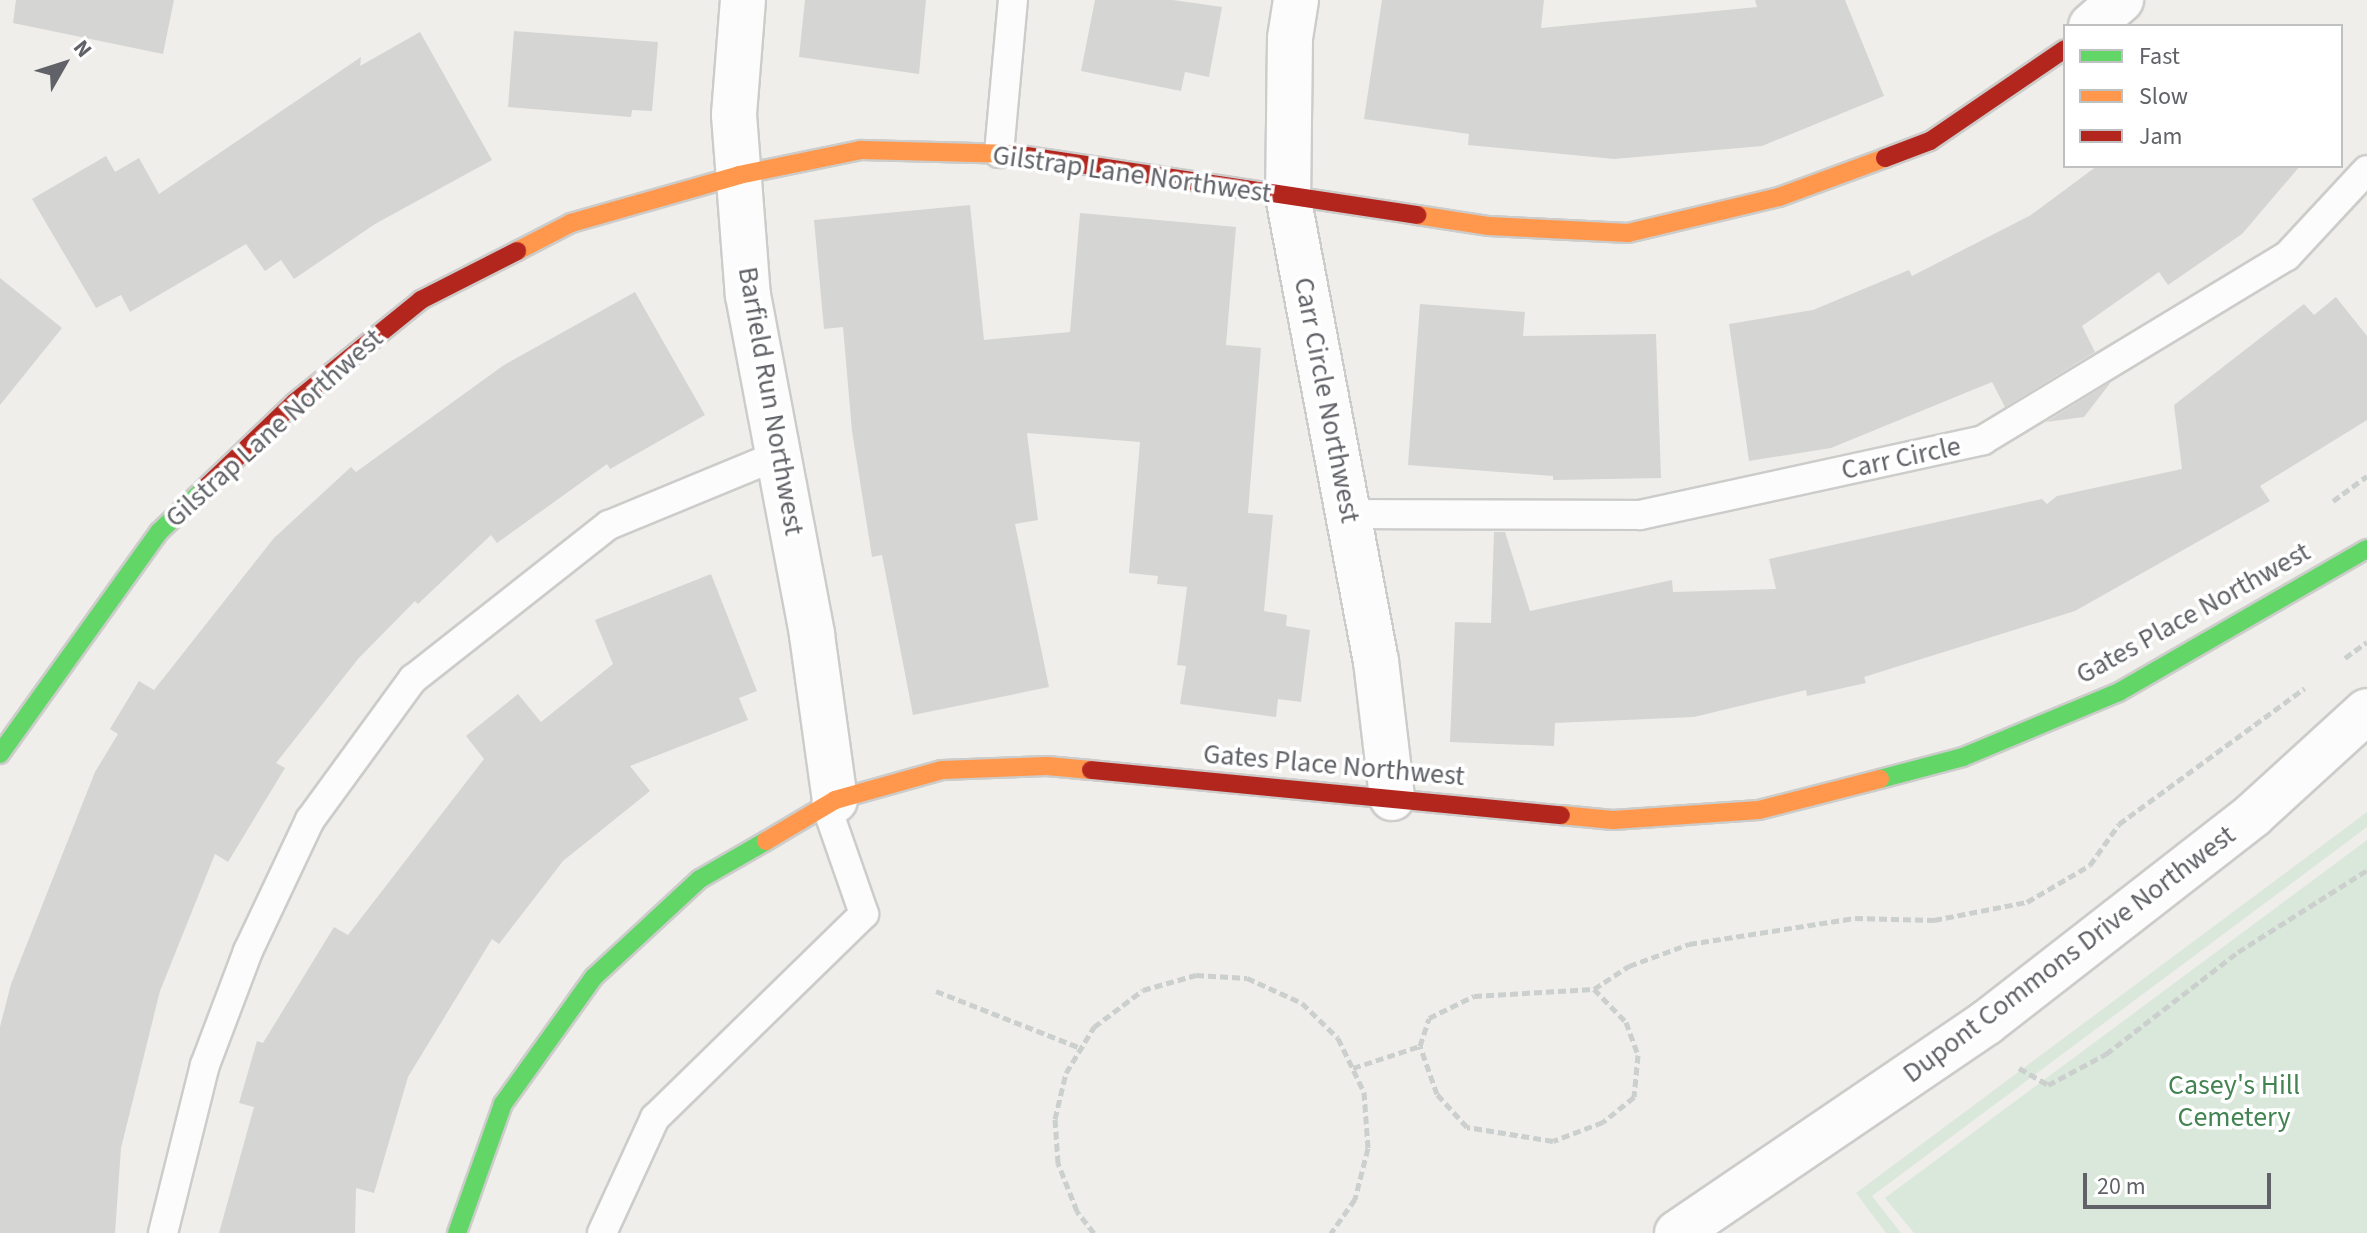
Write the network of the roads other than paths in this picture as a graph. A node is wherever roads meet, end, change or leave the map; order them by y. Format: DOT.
graph roads {
  1 [pos="743,0"];
  2 [pos="1013,0"];
  3 [pos="1296,0"];
  4 [pos="2121,0"];
  5 [pos="2093,24"];
  6 [pos="2063,50"];
  7 [pos="999,153"];
  8 [pos="2367,170"];
  9 [pos="739,175"];
  10 [pos="1288,196"];
  11 [pos="779,455"];
  12 [pos="1349,514"];
  13 [pos="2367,549"];
  14 [pos="2367,711"];
  15 [pos="0,754"];
  16 [pos="1392,798"];
  17 [pos="830,803"];
  18 [pos="163,1233"];
  19 [pos="457,1233"];
  20 [pos="602,1233"];
  21 [pos="1677,1233"];
  1 -- 9 [label="street, Barfield Run Northwest"];
  2 -- 7 [label="lane"];
  3 -- 10 [label="street, Carr Circle Northwest"];
  4 -- 5 [label="street"];
  6 -- 10 [label="street, Gilstrap Lane Northwest"];
  7 -- 9 [label="street, Gilstrap Lane Northwest"];
  7 -- 10 [label="street, Gilstrap Lane Northwest"];
  8 -- 12 [label="lane, Carr Circle"];
  9 -- 11 [label="street, Barfield Run Northwest"];
  9 -- 15 [label="street, Gilstrap Lane Northwest"];
  10 -- 12 [label="street, Carr Circle Northwest"];
  11 -- 17 [label="street, Barfield Run Northwest"];
  11 -- 18 [label="lane"];
  12 -- 16 [label="street, Carr Circle Northwest"];
  13 -- 16 [label="street, Gates Place Northwest"];
  14 -- 21 [label="street, Dupont Commons Drive Northwest"];
  16 -- 17 [label="street, Gates Place Northwest"];
  17 -- 19 [label="street, Gates Place Northwest"];
  17 -- 20 [label="lane"];
}
